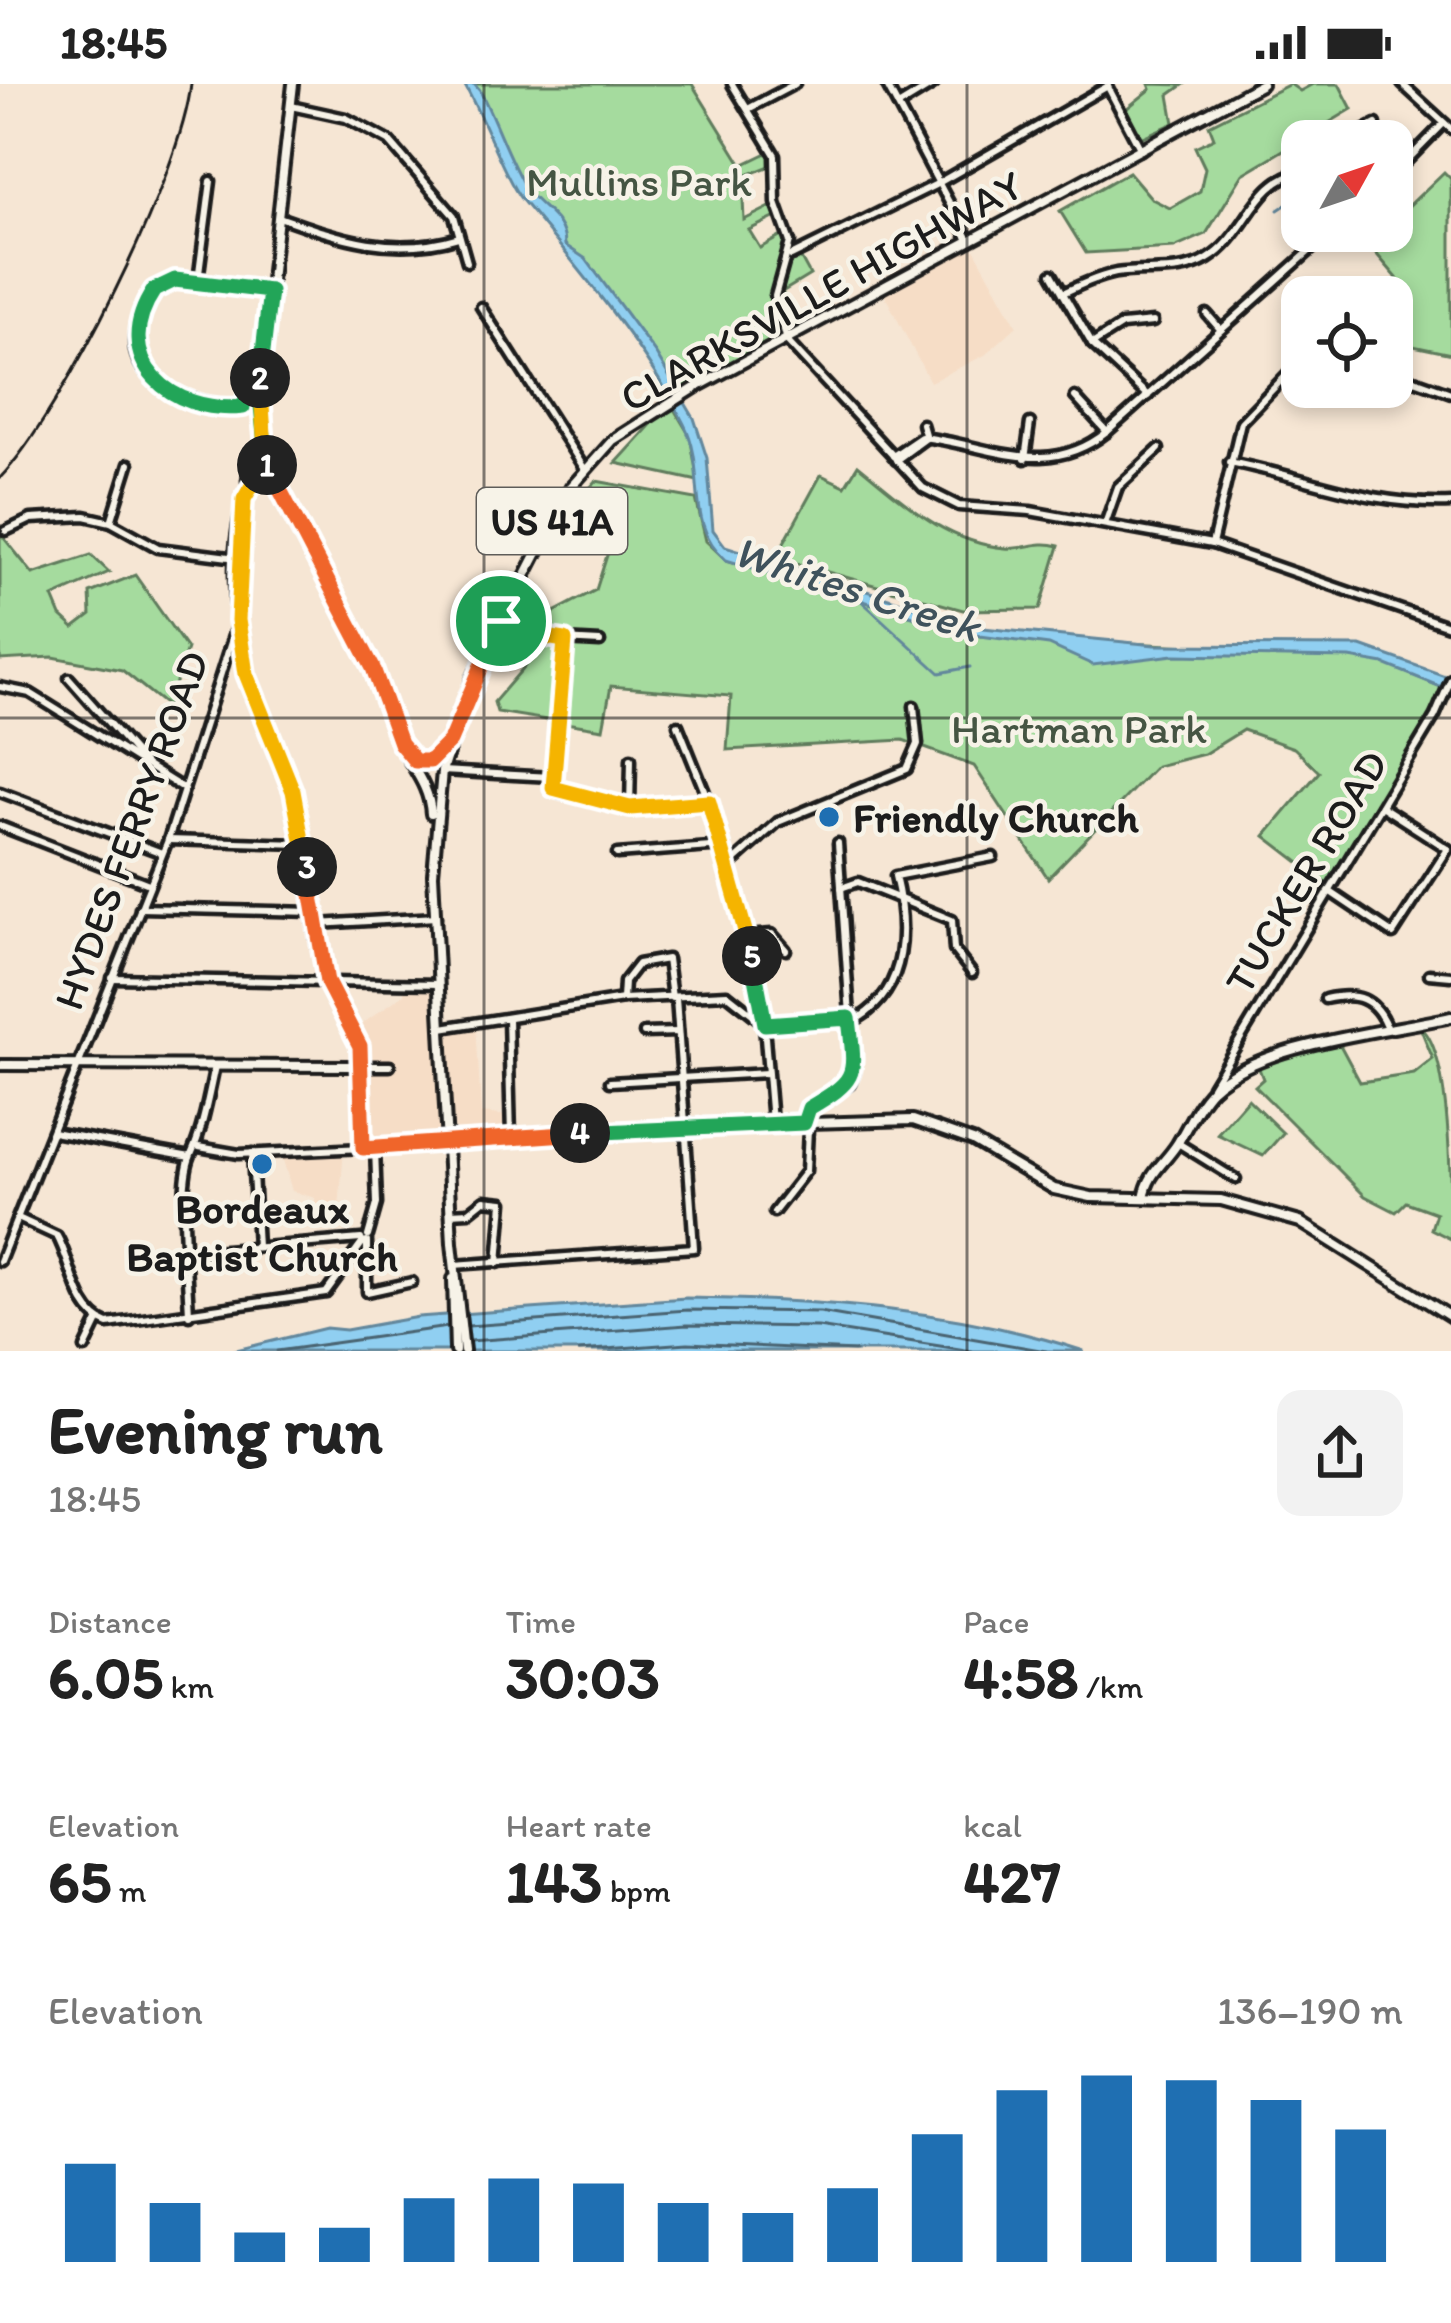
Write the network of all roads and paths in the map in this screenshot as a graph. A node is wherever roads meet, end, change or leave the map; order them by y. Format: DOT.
graph roads {
  1 [pos="292,84"];
  2 [pos="732,84"];
  3 [pos="795,84"];
  4 [pos="886,84"];
  5 [pos="934,84"];
  6 [pos="1262,84"];
  7 [pos="1108,85"];
  8 [pos="1407,86"];
  9 [pos="291,106"];
  10 [pos="898,106"];
  11 [pos="748,110"];
  12 [pos="1447,126"];
  13 [pos="1141,150"];
  14 [pos="1413,157"];
  15 [pos="211,181"];
  16 [pos="938,182"];
  17 [pos="1281,182"];
  18 [pos="279,217"];
  19 [pos="459,237"];
  20 [pos="971,243"];
  21 [pos="1309,252"];
  22 [pos="789,260"];
  23 [pos="467,262"];
  24 [pos="1052,274"];
  25 [pos="199,281"];
  26 [pos="270,291"];
  27 [pos="1063,293"];
  28 [pos="481,307"];
  29 [pos="1207,314"];
  30 [pos="1153,322"];
  31 [pos="1221,330"];
  32 [pos="787,341"];
  33 [pos="1092,344"];
  34 [pos="1281,379"];
  35 [pos="1413,379"];
  36 [pos="259,387"];
  37 [pos="1451,393"];
  38 [pos="1148,396"];
  39 [pos="1075,397"];
  40 [pos="1030,423"];
  41 [pos="922,424"];
  42 [pos="1107,433"];
  43 [pos="926,438"];
  44 [pos="1159,449"];
  45 [pos="251,452"];
  46 [pos="894,458"];
  47 [pos="1025,459"];
  48 [pos="266,462"];
  49 [pos="1229,462"];
  50 [pos="129,464"];
  51 [pos="584,468"];
  52 [pos="247,490"];
  53 [pos="1451,503"];
  54 [pos="111,522"];
  55 [pos="1105,524"];
  56 [pos="6,532"];
  57 [pos="1212,544"];
  58 [pos="238,559"];
  59 [pos="501,621"];
  60 [pos="239,623"];
  61 [pos="1451,627"];
  62 [pos="565,640"];
  63 [pos="600,642"];
  64 [pos="69,678"];
  65 [pos="1451,679"];
  66 [pos="0,687"];
  67 [pos="914,706"];
  68 [pos="678,725"];
  69 [pos="450,741"];
  70 [pos="409,757"];
  71 [pos="631,759"];
  72 [pos="422,765"];
  73 [pos="442,771"];
  74 [pos="153,773"];
  75 [pos="552,777"];
  76 [pos="184,789"];
  77 [pos="0,792"];
  78 [pos="709,802"];
  79 [pos="1381,806"];
  80 [pos="630,808"];
  81 [pos="0,826"];
  82 [pos="434,834"];
  83 [pos="168,840"];
  84 [pos="838,843"];
  85 [pos="304,844"];
  86 [pos="724,846"];
  87 [pos="1449,850"];
  88 [pos="162,853"];
  89 [pos="617,854"];
  90 [pos="993,857"];
  91 [pos="729,866"];
  92 [pos="149,884"];
  93 [pos="842,888"];
  94 [pos="1329,891"];
  95 [pos="900,899"];
  96 [pos="140,908"];
  97 [pos="315,912"];
  98 [pos="436,917"];
  99 [pos="318,924"];
  100 [pos="747,936"];
  101 [pos="786,950"];
  102 [pos="972,973"];
  103 [pos="1429,974"];
  104 [pos="1451,976"];
  105 [pos="112,978"];
  106 [pos="327,982"];
  107 [pos="440,984"];
  108 [pos="674,998"];
  109 [pos="623,999"];
  110 [pos="1325,999"];
  111 [pos="1451,1017"];
  112 [pos="508,1018"];
  113 [pos="849,1018"];
  114 [pos="765,1024"];
  115 [pos="442,1028"];
  116 [pos="678,1032"];
  117 [pos="1388,1032"];
  118 [pos="644,1033"];
  119 [pos="215,1064"];
  120 [pos="0,1065"];
  121 [pos="77,1065"];
  122 [pos="349,1066"];
  123 [pos="362,1066"];
  124 [pos="389,1066"];
  125 [pos="767,1073"];
  126 [pos="681,1078"];
  127 [pos="362,1081"];
  128 [pos="610,1082"];
  129 [pos="1207,1094"];
  130 [pos="446,1108"];
  131 [pos="364,1114"];
  132 [pos="772,1123"];
  133 [pos="804,1123"];
  134 [pos="685,1126"];
  135 [pos="53,1132"];
  136 [pos="511,1138"];
  137 [pos="472,1141"];
  138 [pos="448,1143"];
  139 [pos="1177,1143"];
  140 [pos="417,1145"];
  141 [pos="199,1147"];
  142 [pos="391,1147"];
  143 [pos="363,1148"];
  144 [pos="375,1148"];
  145 [pos="252,1153"];
  146 [pos="190,1157"];
  147 [pos="448,1168"];
  148 [pos="1236,1179"];
  149 [pos="1144,1199"];
  150 [pos="774,1212"];
  151 [pos="450,1214"];
  152 [pos="18,1218"];
  153 [pos="365,1240"];
  154 [pos="257,1247"];
  155 [pos="187,1252"];
  156 [pos="0,1261"];
  157 [pos="498,1263"];
  158 [pos="454,1265"];
  159 [pos="412,1282"];
  160 [pos="189,1315"];
  161 [pos="1451,1317"];
  162 [pos="98,1321"];
  163 [pos="85,1348"];
  164 [pos="459,1351"];
  1 -- 9 [label="main road"];
  2 -- 11 [label="street"];
  3 -- 11 [label="street"];
  4 -- 10 [label="street"];
  5 -- 10 [label="street"];
  6 -- 13 [label="main road, CLARKSVILLE HIGHWAY / US 41A"];
  7 -- 13 [label="street"];
  7 -- 16 [label="street"];
  8 -- 12 [label="street"];
  9 -- 18 [label="main road"];
  9 -- 19 [label="street"];
  10 -- 16 [label="street"];
  11 -- 22 [label="street"];
  12 -- 14 [label="street"];
  13 -- 20 [label="main road, CLARKSVILLE HIGHWAY / US 41A"];
  15 -- 25 [label="street"];
  16 -- 20 [label="street"];
  16 -- 22 [label="street"];
  17 -- 27 [label="street"];
  18 -- 19 [label="street"];
  18 -- 26 [label="main road"];
  19 -- 23 [label="street"];
  20 -- 32 [label="main road, CLARKSVILLE HIGHWAY / US 41A"];
  21 -- 31 [label="street"];
  22 -- 32 [label="street"];
  24 -- 27 [label="street"];
  25 -- 26 [label="street"];
  25 -- 36 [label="street"];
  26 -- 36 [label="main road"];
  27 -- 33 [label="street"];
  28 -- 51 [label="street"];
  29 -- 31 [label="street"];
  30 -- 33 [label="street"];
  31 -- 38 [label="street"];
  32 -- 46 [label="street"];
  32 -- 51 [label="main road, CLARKSVILLE HIGHWAY / US 41A"];
  33 -- 38 [label="street"];
  34 -- 49 [label="street"];
  35 -- 37 [label="street"];
  36 -- 48 [label="main road"];
  38 -- 42 [label="street"];
  39 -- 42 [label="street"];
  40 -- 47 [label="street"];
  41 -- 43 [label="street"];
  42 -- 47 [label="street"];
  43 -- 46 [label="street"];
  43 -- 47 [label="street"];
  44 -- 55 [label="street"];
  45 -- 52 [label="street"];
  46 -- 55 [label="street"];
  48 -- 52 [label="street"];
  48 -- 70 [label="main road"];
  49 -- 53 [label="street"];
  49 -- 57 [label="street"];
  50 -- 54 [label="street"];
  51 -- 59 [label="main road, CLARKSVILLE HIGHWAY / US 41A"];
  52 -- 58 [label="street"];
  54 -- 56 [label="street"];
  54 -- 58 [label="street"];
  55 -- 57 [label="street"];
  57 -- 61 [label="street"];
  58 -- 60 [label="street"];
  59 -- 62 [label="street"];
  59 -- 69 [label="main road, CLARKSVILLE HIGHWAY / US 41A"];
  60 -- 76 [label="street, HYDES FERRY ROAD"];
  60 -- 85 [label="street"];
  62 -- 63 [label="street"];
  62 -- 75 [label="street"];
  64 -- 74 [label="street"];
  65 -- 79 [label="street, TUCKER ROAD"];
  66 -- 74 [label="street"];
  67 -- 91 [label="street"];
  68 -- 78 [label="street"];
  69 -- 72 [label="main road"];
  69 -- 73 [label="main road, CLARKSVILLE HIGHWAY / US 41A"];
  70 -- 72 [label="main road"];
  70 -- 82 [label="main road"];
  71 -- 80 [label="street"];
  72 -- 73 [label="main road"];
  73 -- 75 [label="street"];
  73 -- 82 [label="main road, US 41A"];
  74 -- 76 [label="street"];
  75 -- 80 [label="street"];
  76 -- 83 [label="street, HYDES FERRY ROAD"];
  77 -- 88 [label="street"];
  78 -- 80 [label="street"];
  78 -- 86 [label="street"];
  79 -- 87 [label="street"];
  79 -- 94 [label="street, TUCKER ROAD"];
  81 -- 92 [label="street"];
  82 -- 98 [label="main road, US 41A"];
  83 -- 85 [label="street"];
  83 -- 88 [label="street, HYDES FERRY ROAD"];
  84 -- 93 [label="street"];
  85 -- 97 [label="street"];
  86 -- 89 [label="street"];
  86 -- 91 [label="street"];
  87 -- 94 [label="street"];
  88 -- 92 [label="street, HYDES FERRY ROAD"];
  90 -- 95 [label="street"];
  91 -- 100 [label="street"];
  92 -- 96 [label="street, HYDES FERRY ROAD"];
  93 -- 95 [label="street"];
  93 -- 113 [label="street"];
  94 -- 129 [label="street, TUCKER ROAD"];
  95 -- 102 [label="street"];
  95 -- 113 [label="street"];
  96 -- 97 [label="street"];
  96 -- 105 [label="street, HYDES FERRY ROAD"];
  97 -- 99 [label="street"];
  98 -- 99 [label="street"];
  98 -- 107 [label="main road, US 41A"];
  99 -- 106 [label="street"];
  100 -- 101 [label="street"];
  100 -- 114 [label="street"];
  103 -- 104 [label="street"];
  105 -- 106 [label="street"];
  105 -- 121 [label="street, HYDES FERRY ROAD"];
  106 -- 107 [label="street"];
  106 -- 123 [label="street"];
  107 -- 115 [label="main road, US 41A"];
  108 -- 109 [label="street"];
  108 -- 109 [label="street"];
  108 -- 114 [label="street"];
  108 -- 116 [label="street"];
  109 -- 112 [label="street"];
  110 -- 117 [label="street"];
  111 -- 117 [label="main road"];
  112 -- 115 [label="street"];
  112 -- 136 [label="street"];
  113 -- 114 [label="street"];
  113 -- 133 [label="street"];
  114 -- 125 [label="street"];
  115 -- 130 [label="main road, US 41A"];
  116 -- 118 [label="street"];
  116 -- 126 [label="street"];
  117 -- 129 [label="main road"];
  119 -- 121 [label="main road"];
  119 -- 122 [label="main road"];
  119 -- 141 [label="street"];
  120 -- 121 [label="main road"];
  121 -- 135 [label="street, HYDES FERRY ROAD"];
  122 -- 123 [label="main road"];
  122 -- 127 [label="main road"];
  123 -- 124 [label="street"];
  123 -- 127 [label="main road"];
  125 -- 126 [label="street"];
  125 -- 132 [label="street"];
  126 -- 128 [label="street"];
  126 -- 134 [label="street"];
  127 -- 131 [label="main road"];
  129 -- 139 [label="main road"];
  130 -- 137 [label="main road"];
  130 -- 138 [label="main road, US 41A"];
  130 -- 140 [label="main road"];
  131 -- 142 [label="main road"];
  131 -- 143 [label="main road"];
  132 -- 133 [label="main road"];
  132 -- 134 [label="main road"];
  133 -- 149 [label="main road"];
  133 -- 150 [label="street"];
  134 -- 136 [label="main road"];
  134 -- 157 [label="street"];
  135 -- 146 [label="street"];
  135 -- 152 [label="street, HYDES FERRY ROAD"];
  136 -- 137 [label="main road"];
  137 -- 138 [label="main road"];
  137 -- 147 [label="main road"];
  138 -- 140 [label="main road"];
  138 -- 147 [label="main road, US 41A"];
  139 -- 148 [label="street"];
  139 -- 149 [label="main road"];
  140 -- 142 [label="main road"];
  140 -- 147 [label="main road"];
  141 -- 145 [label="street"];
  141 -- 146 [label="street"];
  142 -- 144 [label="main road"];
  143 -- 144 [label="main road"];
  143 -- 145 [label="street"];
  144 -- 153 [label="street"];
  145 -- 154 [label="street"];
  146 -- 155 [label="street"];
  147 -- 151 [label="main road, US 41A"];
  149 -- 161 [label="main road"];
  151 -- 157 [label="street"];
  151 -- 158 [label="main road, US 41A"];
  152 -- 156 [label="street, HYDES FERRY ROAD"];
  152 -- 162 [label="street"];
  153 -- 154 [label="street"];
  153 -- 159 [label="street"];
  153 -- 160 [label="street"];
  154 -- 155 [label="street"];
  155 -- 160 [label="street"];
  157 -- 158 [label="street"];
  158 -- 164 [label="main road, US 41A"];
  160 -- 162 [label="street"];
  162 -- 163 [label="street"];
}
